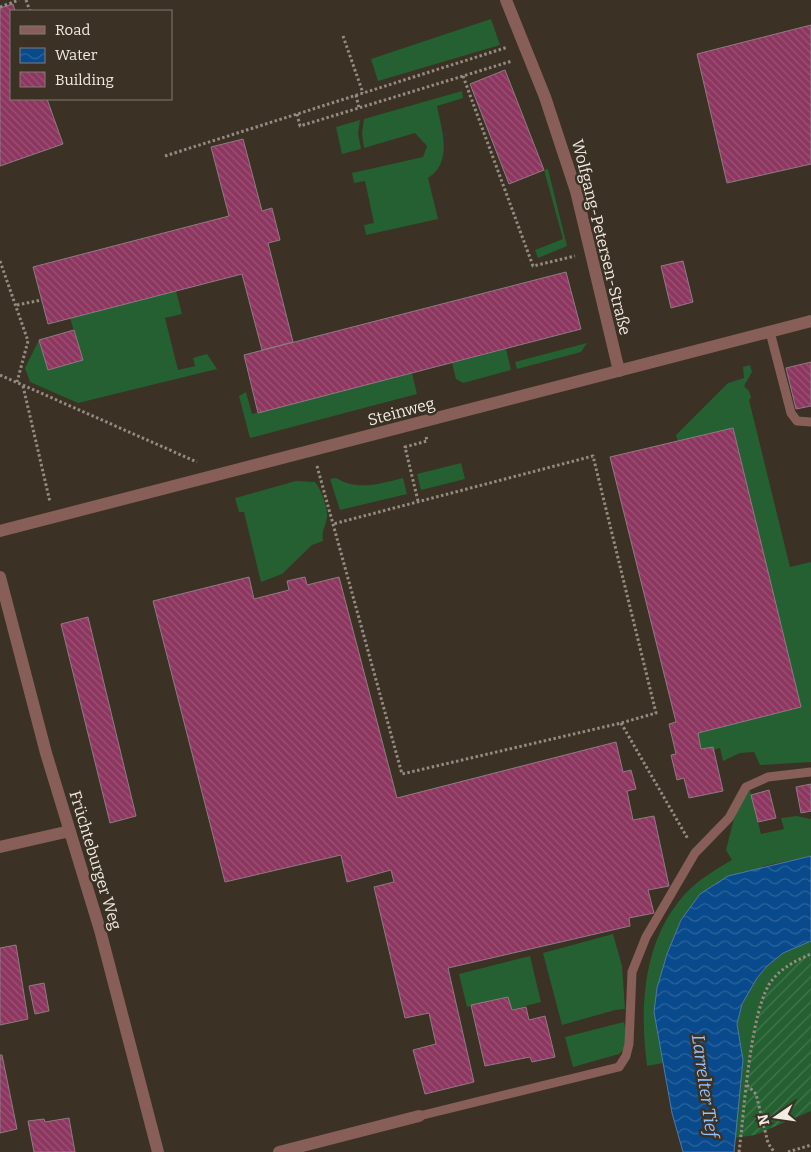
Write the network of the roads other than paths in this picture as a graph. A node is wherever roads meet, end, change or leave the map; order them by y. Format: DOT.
graph roads {
  1 [pos="506,0"];
  2 [pos="811,321"];
  3 [pos="770,332"];
  4 [pos="619,372"];
  5 [pos="811,422"];
  6 [pos="0,531"];
  7 [pos="0,577"];
  8 [pos="811,772"];
  9 [pos="70,832"];
  10 [pos="0,847"];
  11 [pos="419,1116"];
  12 [pos="158,1152"];
  13 [pos="279,1152"];
  1 -- 4 [label="street, Wolfgang-Petersen-Straße"];
  2 -- 3 [label="street, Steinweg"];
  3 -- 4 [label="street, Steinweg"];
  3 -- 5 [label="lane"];
  4 -- 6 [label="street, Steinweg"];
  7 -- 9 [label="street, Früchteburger Weg"];
  8 -- 11 [label="lane"];
  9 -- 10 [label="street"];
  9 -- 12 [label="street, Früchteburger Weg"];
  11 -- 13 [label="street"];
}
